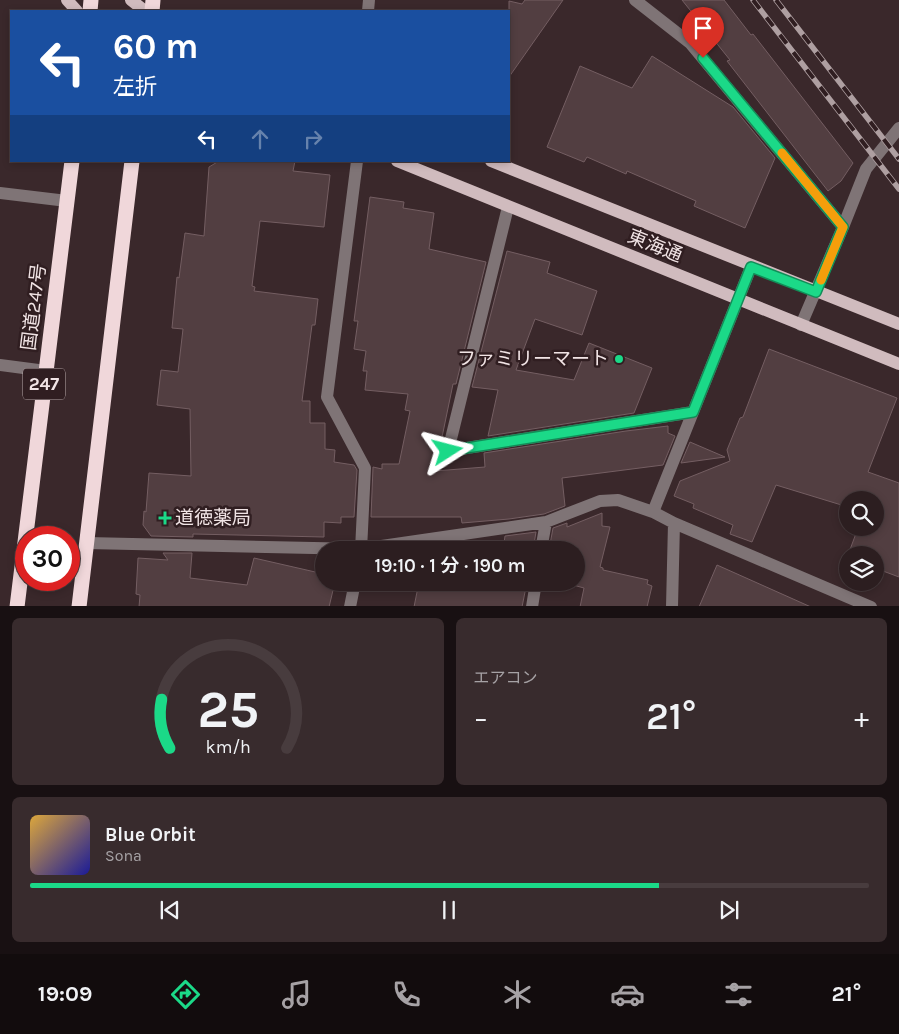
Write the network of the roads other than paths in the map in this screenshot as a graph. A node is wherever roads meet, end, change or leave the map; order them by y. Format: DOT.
graph roads {
  1 [pos="67,0"];
  2 [pos="131,0"];
  3 [pos="635,0"];
  4 [pos="76,10"];
  5 [pos="144,10"];
  6 [pos="899,128"];
  7 [pos="72,162"];
  8 [pos="132,162"];
  9 [pos="357,162"];
  10 [pos="399,162"];
  11 [pos="493,162"];
  12 [pos="0,193"];
  13 [pos="67,201"];
  14 [pos="508,206"];
  15 [pos="843,227"];
  16 [pos="751,267"];
  17 [pos="816,292"];
  18 [pos="738,300"];
  19 [pos="899,324"];
  20 [pos="801,325"];
  21 [pos="0,364"];
  22 [pos="899,364"];
  23 [pos="46,371"];
  24 [pos="693,412"];
  25 [pos="653,512"];
  26 [pos="546,522"];
  27 [pos="674,523"];
  28 [pos="361,541"];
  29 [pos="420,541"];
  30 [pos="543,541"];
  31 [pos="87,542"];
  32 [pos="315,549"];
  33 [pos="353,591"];
  34 [pos="534,591"];
  35 [pos="17,606"];
  36 [pos="80,606"];
  37 [pos="350,606"];
  38 [pos="532,606"];
  39 [pos="672,606"];
  40 [pos="871,606"];
  1 -- 4 [label="main road"];
  2 -- 5 [label="main road"];
  3 -- 15 [label="street"];
  6 -- 15 [label="street"];
  7 -- 13 [label="highway, 国道247号 / 247"];
  8 -- 31 [label="highway"];
  9 -- 28 [label="street"];
  10 -- 14 [label="main road, 東海通"];
  11 -- 16 [label="main road, 東海通"];
  12 -- 13 [label="street"];
  13 -- 23 [label="highway, 国道247号 / 247"];
  14 -- 18 [label="main road, 東海通"];
  14 -- 24 [label="street"];
  15 -- 17 [label="street"];
  16 -- 17 [label="main road, 東海通"];
  16 -- 18 [label="street"];
  17 -- 19 [label="main road, 東海通"];
  17 -- 20 [label="street"];
  18 -- 20 [label="main road, 東海通"];
  18 -- 24 [label="street"];
  20 -- 22 [label="main road, 東海通"];
  21 -- 23 [label="street"];
  23 -- 35 [label="highway, 国道247号 / 247"];
  24 -- 25 [label="street"];
  25 -- 26 [label="street"];
  25 -- 27 [label="street"];
  26 -- 29 [label="street"];
  26 -- 30 [label="street"];
  27 -- 39 [label="street"];
  27 -- 40 [label="street"];
  31 -- 32 [label="street"];
  31 -- 36 [label="highway"];
  33 -- 37 [label="street"];
  34 -- 38 [label="street"];
}
